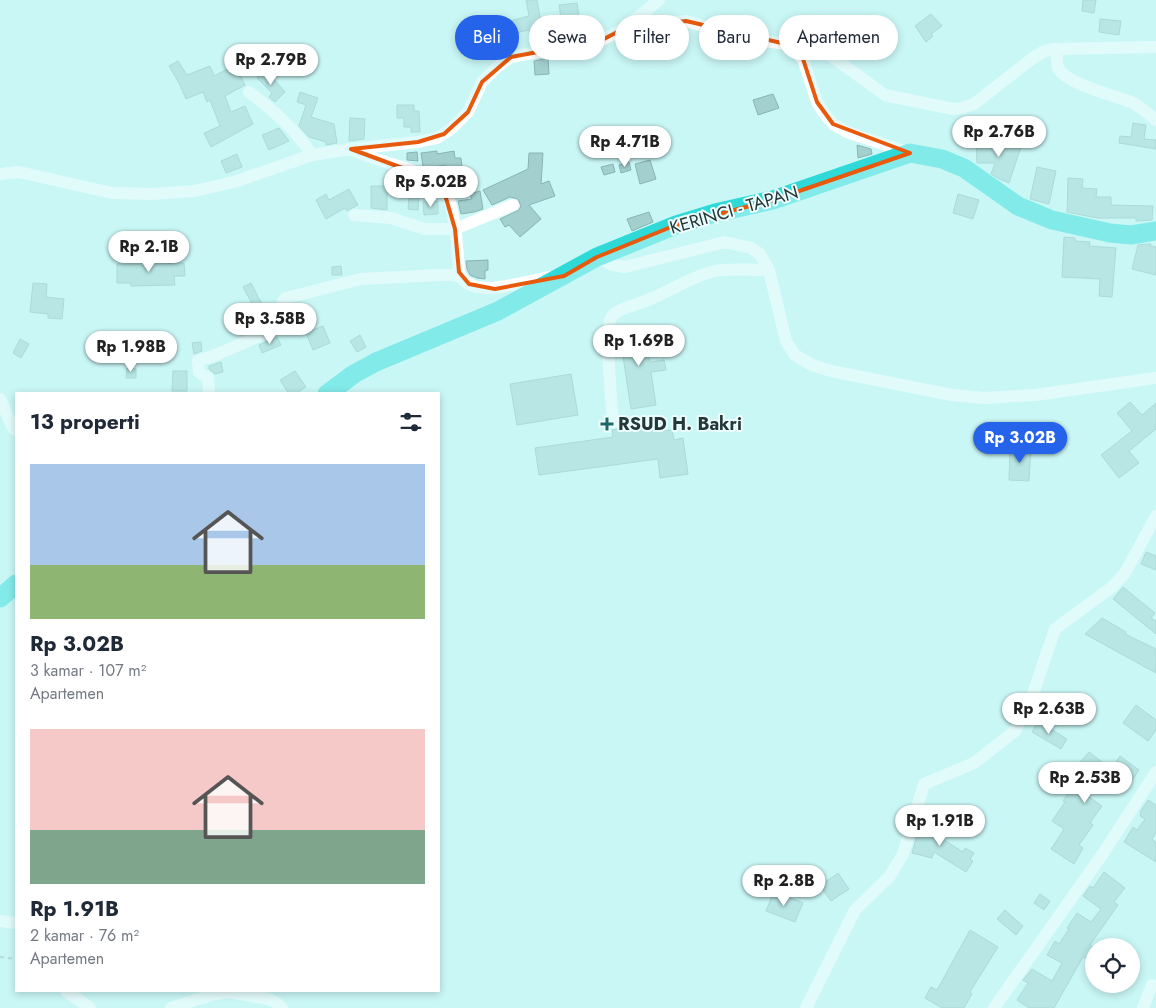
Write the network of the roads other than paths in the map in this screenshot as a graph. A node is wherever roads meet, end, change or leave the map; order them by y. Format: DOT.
graph roads {
  1 [pos="659,0"];
  2 [pos="641,15"];
  3 [pos="689,22"];
  4 [pos="615,33"];
  5 [pos="779,42"];
  6 [pos="1156,47"];
  7 [pos="1057,48"];
  8 [pos="802,60"];
  9 [pos="836,60"];
  10 [pos="249,92"];
  11 [pos="1156,120"];
  12 [pos="351,149"];
  13 [pos="910,154"];
  14 [pos="312,155"];
  15 [pos="0,174"];
  16 [pos="513,205"];
  17 [pos="354,215"];
  18 [pos="1156,231"];
  19 [pos="456,232"];
  20 [pos="597,257"];
  21 [pos="769,270"];
  22 [pos="564,276"];
  23 [pos="460,277"];
  24 [pos="1156,378"];
  25 [pos="209,392"];
  26 [pos="330,392"];
  27 [pos="0,399"];
  28 [pos="613,422"];
  29 [pos="15,429"];
  30 [pos="1156,516"];
  31 [pos="15,585"];
  32 [pos="0,598"];
  33 [pos="1156,772"];
  34 [pos="0,921"];
  35 [pos="15,923"];
  36 [pos="1152,985"];
  37 [pos="67,992"];
  38 [pos="90,1008"];
  39 [pos="172,1008"];
  40 [pos="282,1008"];
  41 [pos="806,1008"];
  42 [pos="994,1008"];
  43 [pos="1143,1008"];
  1 -- 2 [label="street"];
  3 -- 5 [label="street"];
  4 -- 12 [label="street"];
  6 -- 7 [label="street"];
  7 -- 9 [label="street"];
  7 -- 11 [label="street"];
  8 -- 13 [label="street"];
  10 -- 14 [label="street"];
  12 -- 14 [label="street"];
  12 -- 19 [label="street"];
  13 -- 18 [label="highway, KERINCI - TAPAN"];
  13 -- 20 [label="highway, KERINCI - TAPAN"];
  14 -- 15 [label="street"];
  16 -- 19 [label="street"];
  17 -- 19 [label="street"];
  19 -- 23 [label="street"];
  20 -- 21 [label="street"];
  20 -- 22 [label="highway, KERINCI - TAPAN"];
  21 -- 24 [label="street"];
  21 -- 28 [label="street"];
  22 -- 23 [label="street"];
  22 -- 26 [label="highway, KERINCI - TAPAN"];
  23 -- 25 [label="street"];
  27 -- 29 [label="street"];
  30 -- 41 [label="street"];
  31 -- 32 [label="highway"];
  33 -- 42 [label="street"];
  34 -- 35 [label="street"];
  36 -- 43 [label="street"];
  37 -- 38 [label="street"];
  39 -- 40 [label="street"];
}
